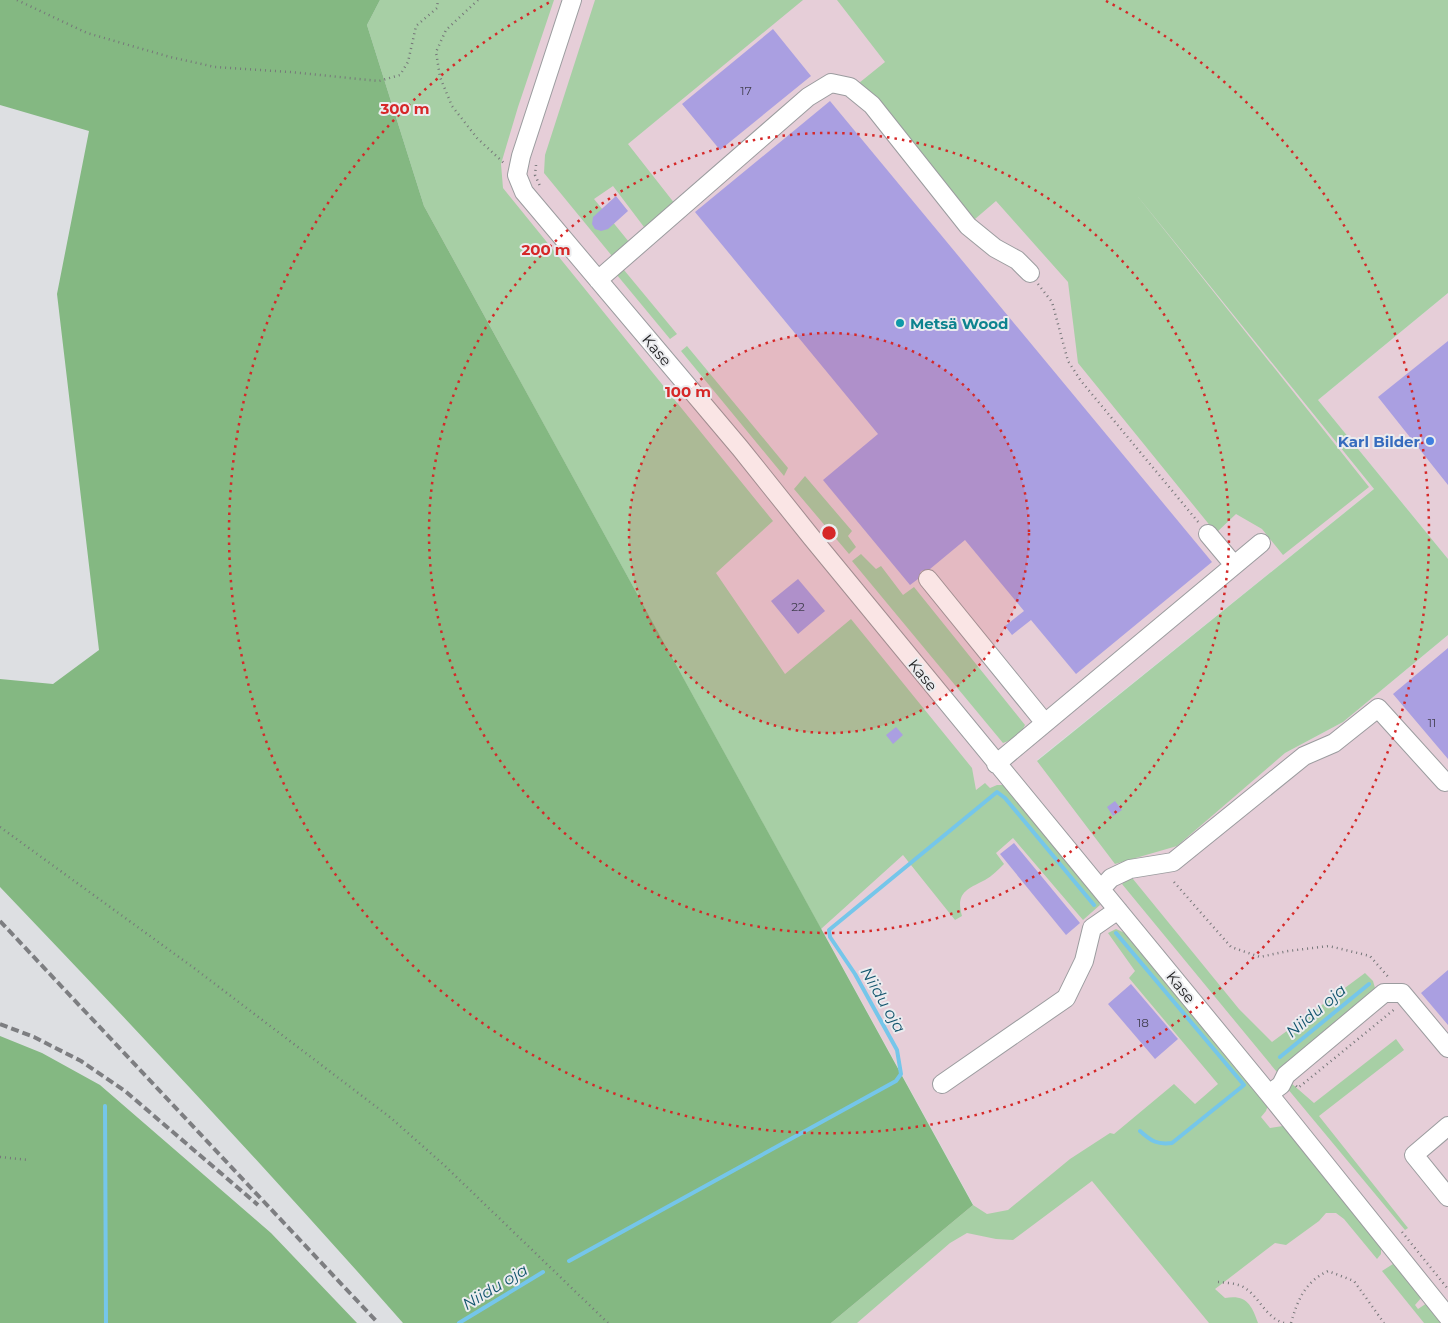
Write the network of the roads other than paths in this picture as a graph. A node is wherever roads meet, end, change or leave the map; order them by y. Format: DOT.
graph roads {
  1 [pos="572,0"];
  2 [pos="1030,272"];
  3 [pos="598,280"];
  4 [pos="1208,534"];
  5 [pos="1261,543"];
  6 [pos="1234,565"];
  7 [pos="928,579"];
  8 [pos="1045,723"];
  9 [pos="996,764"];
  10 [pos="1447,780"];
  11 [pos="1101,889"];
  12 [pos="1118,910"];
  13 [pos="1448,1048"];
  14 [pos="942,1084"];
  15 [pos="1275,1089"];
  16 [pos="1448,1126"];
  17 [pos="1448,1197"];
  18 [pos="1448,1317"];
  1 -- 3 [label="street, Kase"];
  2 -- 3 [label="street"];
  3 -- 9 [label="street, Kase"];
  4 -- 6 [label="street"];
  5 -- 6 [label="street"];
  6 -- 8 [label="street"];
  7 -- 8 [label="street"];
  8 -- 9 [label="street"];
  9 -- 11 [label="street, Kase"];
  10 -- 11 [label="street"];
  11 -- 12 [label="street, Kase"];
  12 -- 14 [label="street"];
  12 -- 15 [label="street, Kase"];
  13 -- 15 [label="street"];
  15 -- 18 [label="street, Kase"];
  16 -- 17 [label="street"];
}
